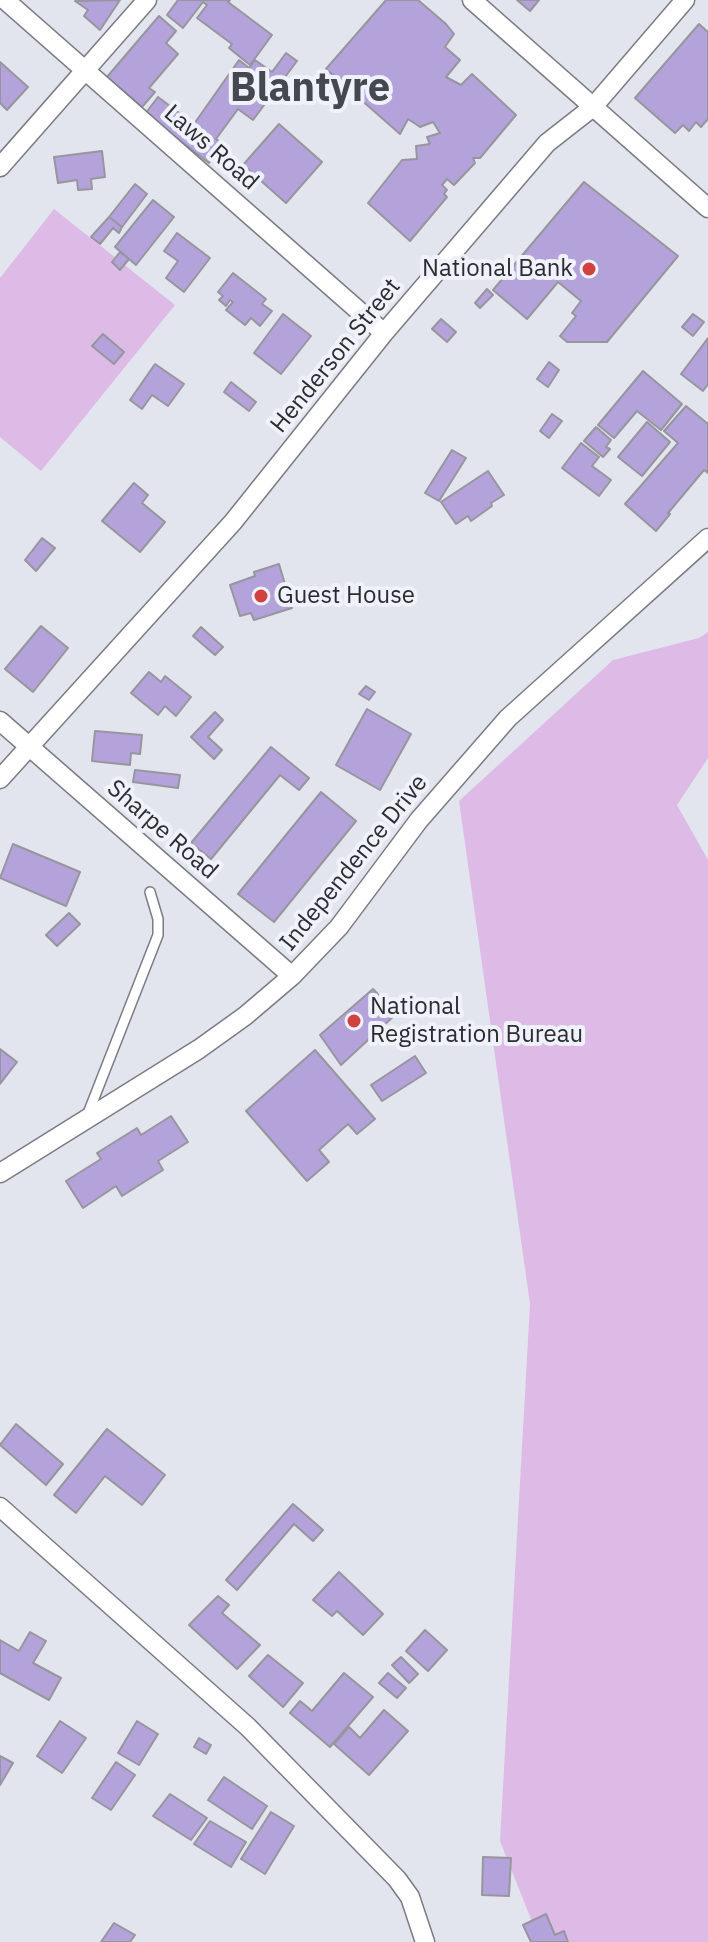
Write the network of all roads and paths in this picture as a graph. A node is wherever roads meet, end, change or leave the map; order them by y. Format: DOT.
graph roads {
  1 [pos="5,0"];
  2 [pos="147,0"];
  3 [pos="472,0"];
  4 [pos="685,0"];
  5 [pos="84,69"];
  6 [pos="593,107"];
  7 [pos="0,167"];
  8 [pos="708,208"];
  9 [pos="384,333"];
  10 [pos="708,538"];
  11 [pos="0,721"];
  12 [pos="28,746"];
  13 [pos="0,779"];
  14 [pos="150,892"];
  15 [pos="292,976"];
  16 [pos="87,1116"];
  17 [pos="0,1173"];
  18 [pos="0,1507"];
  19 [pos="425,1942"];
  1 -- 5 [label="street, Laws Road"];
  2 -- 5 [label="street"];
  3 -- 6 [label="street"];
  4 -- 6 [label="street, Henderson Street"];
  5 -- 7 [label="street"];
  5 -- 9 [label="street, Laws Road"];
  6 -- 8 [label="street"];
  6 -- 9 [label="street, Henderson Street"];
  9 -- 12 [label="street, Henderson Street"];
  10 -- 15 [label="street, Independence Drive"];
  11 -- 12 [label="street, Sharpe Road"];
  12 -- 13 [label="street, Henderson Street"];
  12 -- 15 [label="street, Sharpe Road"];
  14 -- 16 [label="lane"];
  15 -- 16 [label="street, Independence Drive"];
  16 -- 17 [label="street, Independence Drive"];
  18 -- 19 [label="street"];
}
